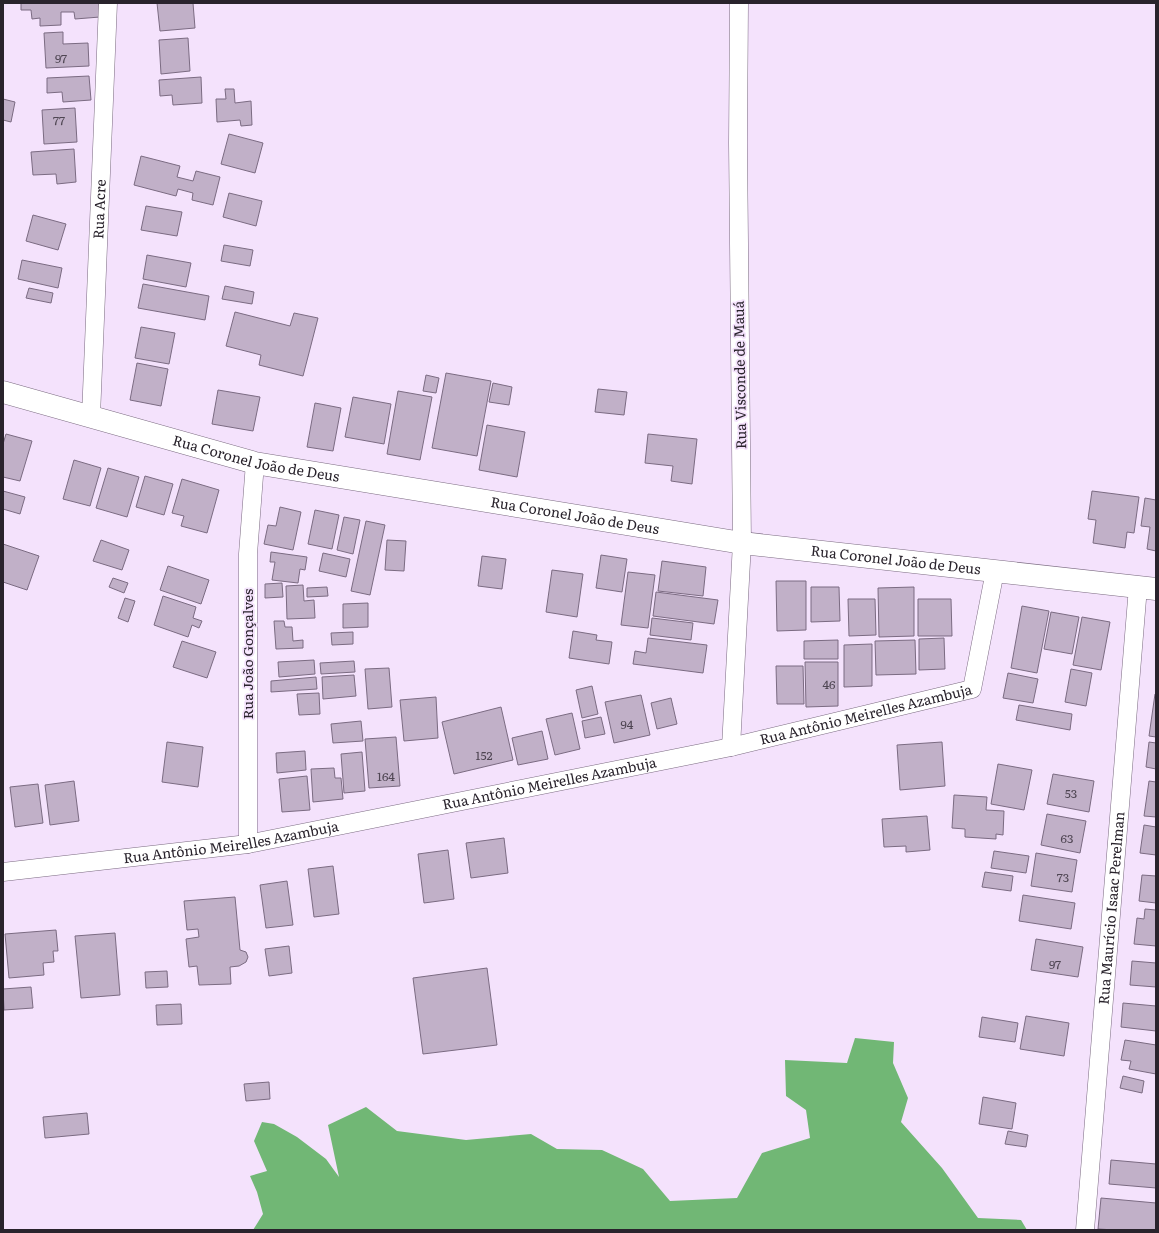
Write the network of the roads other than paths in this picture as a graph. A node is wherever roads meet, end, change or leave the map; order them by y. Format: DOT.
graph roads {
  1 [pos="108,3"];
  2 [pos="739,3"];
  3 [pos="3,392"];
  4 [pos="91,416"];
  5 [pos="255,463"];
  6 [pos="742,543"];
  7 [pos="995,571"];
  8 [pos="1147,588"];
  9 [pos="731,747"];
  10 [pos="248,844"];
  11 [pos="3,872"];
  12 [pos="1085,1230"];
  1 -- 4 [label="street, Rua Acre"];
  2 -- 6 [label="street, Rua Visconde de Mauá"];
  3 -- 4 [label="street, Rua Coronel João de Deus"];
  4 -- 5 [label="street, Rua Coronel João de Deus"];
  5 -- 6 [label="street, Rua Coronel João de Deus"];
  5 -- 10 [label="street, Rua João Gonçalves"];
  6 -- 7 [label="street, Rua Coronel João de Deus"];
  6 -- 9 [label="street, Rua Visconde de Mauá"];
  7 -- 8 [label="street, Rua Coronel João de Deus"];
  7 -- 9 [label="street, Rua Antônio Meirelles Azambuja"];
  8 -- 12 [label="street, Rua Maurício Isaac Perelman"];
  9 -- 10 [label="street, Rua Antônio Meirelles Azambuja"];
  10 -- 11 [label="street, Rua Antônio Meirelles Azambuja"];
}
